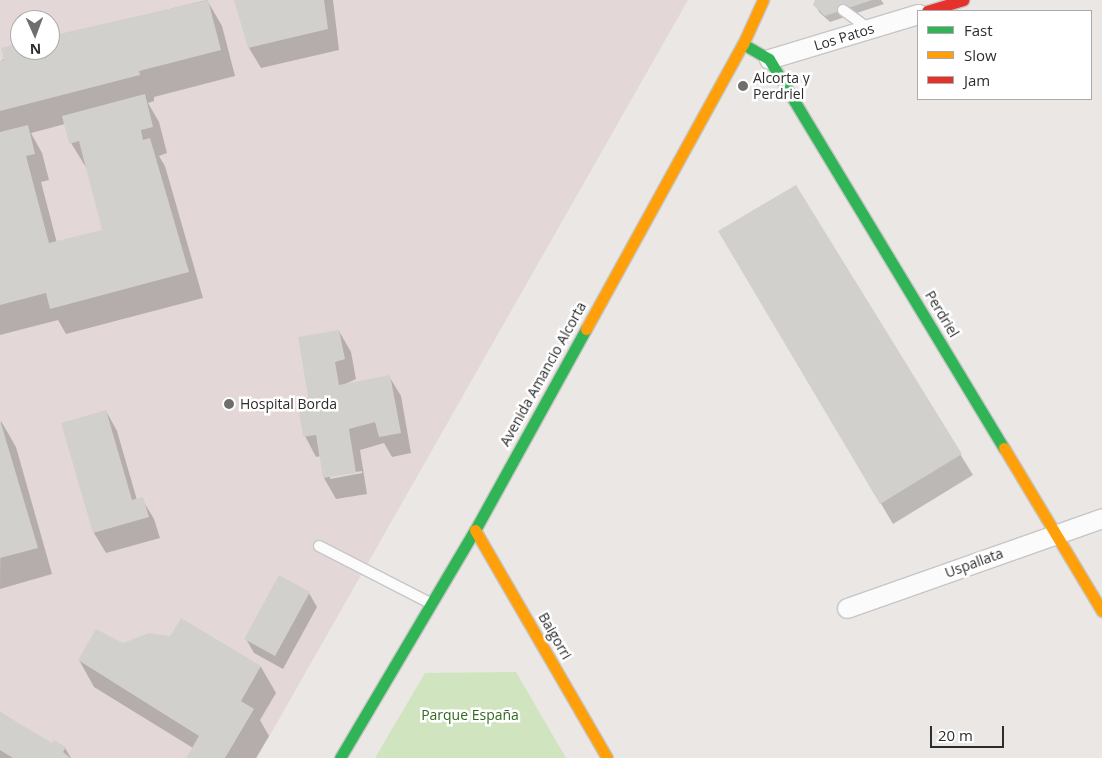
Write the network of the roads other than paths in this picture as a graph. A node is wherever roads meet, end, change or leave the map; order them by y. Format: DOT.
graph roads {
  1 [pos="763,0"];
  2 [pos="963,0"];
  3 [pos="843,10"];
  4 [pos="930,10"];
  5 [pos="917,14"];
  6 [pos="870,29"];
  7 [pos="743,44"];
  8 [pos="769,58"];
  9 [pos="1102,518"];
  10 [pos="475,530"];
  11 [pos="1057,533"];
  12 [pos="319,546"];
  13 [pos="433,605"];
  14 [pos="847,608"];
  15 [pos="1102,612"];
  16 [pos="340,758"];
  17 [pos="607,758"];
  1 -- 7 [label="street, Avenida Amancio Alcorta"];
  2 -- 4 [label="street"];
  3 -- 6 [label="lane"];
  5 -- 6 [label="street, Los Patos"];
  6 -- 8 [label="street, Los Patos"];
  7 -- 8 [label="street"];
  7 -- 10 [label="street, Avenida Amancio Alcorta"];
  8 -- 11 [label="street, Perdriel"];
  9 -- 11 [label="street, Uspallata"];
  10 -- 13 [label="street, Avenida Amancio Alcorta"];
  10 -- 17 [label="street, Baigorri"];
  11 -- 14 [label="street, Uspallata"];
  11 -- 15 [label="street, Perdriel"];
  12 -- 13 [label="lane"];
  13 -- 16 [label="street, Avenida Amancio Alcorta"];
}
